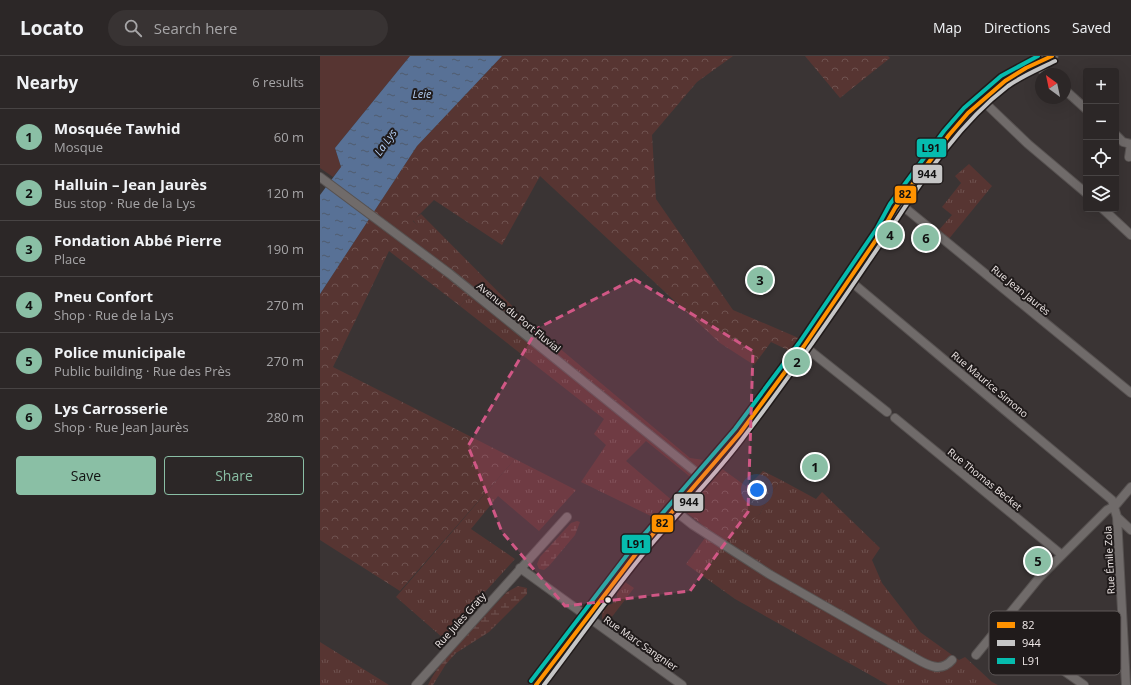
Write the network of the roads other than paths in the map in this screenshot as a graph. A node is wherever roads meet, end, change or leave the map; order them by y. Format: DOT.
graph roads {
  1 [pos="1052,56"];
  2 [pos="1035,64"];
  3 [pos="1040,68"];
  4 [pos="1071,95"];
  5 [pos="982,100"];
  6 [pos="1083,106"];
  7 [pos="1119,138"];
  8 [pos="1131,144"];
  9 [pos="1129,157"];
  10 [pos="320,178"];
  11 [pos="1083,190"];
  12 [pos="899,203"];
  13 [pos="1106,212"];
  14 [pos="1131,236"];
  15 [pos="849,280"];
  16 [pos="804,346"];
  17 [pos="1131,393"];
  18 [pos="887,412"];
  19 [pos="895,418"];
  20 [pos="702,477"];
  21 [pos="1131,487"];
  22 [pos="1115,506"];
  23 [pos="674,510"];
  24 [pos="567,517"];
  25 [pos="1117,517"];
  26 [pos="1131,530"];
  27 [pos="1062,555"];
  28 [pos="520,568"];
  29 [pos="1012,611"];
  30 [pos="588,618"];
  31 [pos="989,639"];
  32 [pos="1128,642"];
  33 [pos="976,655"];
  34 [pos="952,660"];
  35 [pos="1070,675"];
  36 [pos="541,683"];
  37 [pos="416,685"];
  38 [pos="682,685"];
  39 [pos="1084,685"];
  40 [pos="1126,685"];
  1 -- 2 [label="main road"];
  2 -- 3 [label="street"];
  2 -- 5 [label="main road"];
  4 -- 6 [label="street"];
  5 -- 11 [label="street"];
  5 -- 12 [label="main road"];
  7 -- 8 [label="street"];
  8 -- 9 [label="street"];
  10 -- 20 [label="street, Avenue du Port Fluvial"];
  12 -- 15 [label="main road"];
  12 -- 17 [label="street, Rue Jean Jaurès"];
  13 -- 14 [label="street"];
  15 -- 16 [label="main road"];
  15 -- 22 [label="street, Rue Maurice Simono"];
  16 -- 18 [label="street"];
  16 -- 20 [label="main road"];
  19 -- 27 [label="street, Rue Thomas Becket"];
  20 -- 23 [label="main road"];
  21 -- 22 [label="street"];
  22 -- 25 [label="street, Rue Émile Zola"];
  22 -- 27 [label="street"];
  23 -- 30 [label="main road"];
  23 -- 34 [label="street"];
  24 -- 28 [label="street, Rue Jules Graty"];
  25 -- 26 [label="street"];
  25 -- 32 [label="street, Rue Émile Zola"];
  27 -- 29 [label="street"];
  28 -- 30 [label="street"];
  28 -- 37 [label="street, Rue Jules Graty"];
  30 -- 36 [label="main road"];
  30 -- 38 [label="street, Rue Marc Sangnier"];
  31 -- 33 [label="street"];
  32 -- 40 [label="street, Rue Émile Zola"];
  35 -- 39 [label="street"];
}
